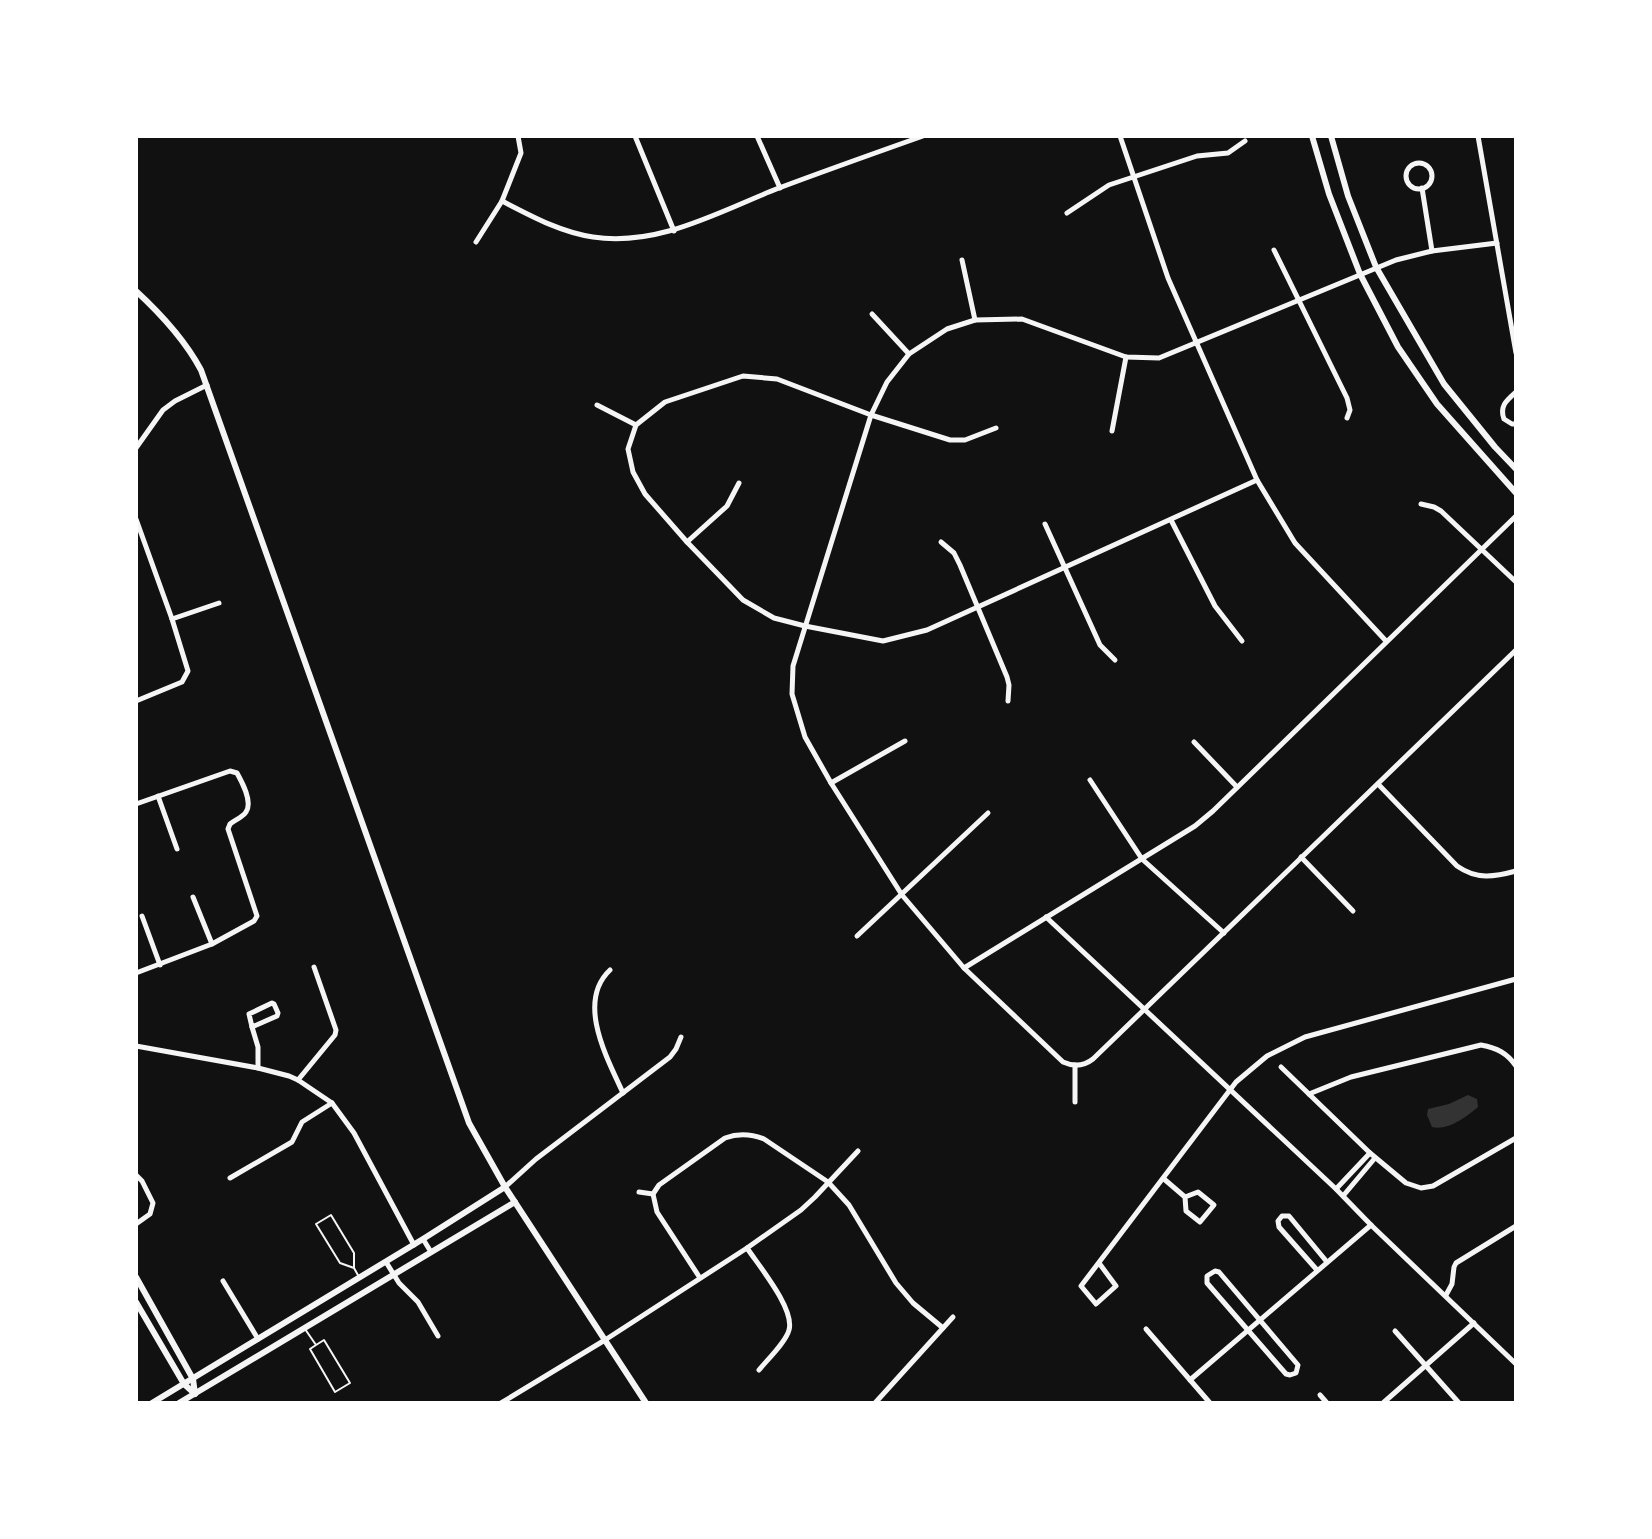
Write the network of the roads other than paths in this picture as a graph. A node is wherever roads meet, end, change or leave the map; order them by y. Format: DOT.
graph roads {
  1 [pos="518,136"];
  2 [pos="635,136"];
  3 [pos="757,136"];
  4 [pos="923,136"];
  5 [pos="1120,136"];
  6 [pos="1312,136"];
  7 [pos="1331,136"];
  8 [pos="1478,136"];
  9 [pos="1245,141"];
  10 [pos="1133,177"];
  11 [pos="780,188"];
  12 [pos="1422,188"];
  13 [pos="502,201"];
  14 [pos="1067,213"];
  15 [pos="674,231"];
  16 [pos="476,242"];
  17 [pos="1497,243"];
  18 [pos="1274,250"];
  19 [pos="1432,251"];
  20 [pos="962,260"];
  21 [pos="1376,267"];
  22 [pos="1360,274"];
  23 [pos="136,291"];
  24 [pos="1300,300"];
  25 [pos="872,314"];
  26 [pos="975,320"];
  27 [pos="1197,344"];
  28 [pos="1516,353"];
  29 [pos="909,354"];
  30 [pos="1126,357"];
  31 [pos="207,385"];
  32 [pos="1516,392"];
  33 [pos="597,405"];
  34 [pos="871,415"];
  35 [pos="1347,418"];
  36 [pos="1516,424"];
  37 [pos="636,425"];
  38 [pos="996,428"];
  39 [pos="1112,431"];
  40 [pos="136,448"];
  41 [pos="1516,469"];
  42 [pos="1257,480"];
  43 [pos="739,483"];
  44 [pos="1516,493"];
  45 [pos="1421,504"];
  46 [pos="1516,516"];
  47 [pos="136,519"];
  48 [pos="1171,520"];
  49 [pos="1045,524"];
  50 [pos="687,542"];
  51 [pos="941,542"];
  52 [pos="1482,548"];
  53 [pos="1065,568"];
  54 [pos="1516,582"];
  55 [pos="219,603"];
  56 [pos="978,607"];
  57 [pos="172,619"];
  58 [pos="805,626"];
  59 [pos="1242,641"];
  60 [pos="1386,641"];
  61 [pos="1516,650"];
  62 [pos="1115,660"];
  63 [pos="136,701"];
  64 [pos="1008,701"];
  65 [pos="905,741"];
  66 [pos="1194,742"];
  67 [pos="1090,780"];
  68 [pos="831,783"];
  69 [pos="1378,784"];
  70 [pos="1237,787"];
  71 [pos="158,796"];
  72 [pos="136,804"];
  73 [pos="988,813"];
  74 [pos="177,849"];
  75 [pos="1301,857"];
  76 [pos="1142,859"];
  77 [pos="1516,871"];
  78 [pos="902,895"];
  79 [pos="193,897"];
  80 [pos="1353,911"];
  81 [pos="142,916"];
  82 [pos="1046,917"];
  83 [pos="1224,933"];
  84 [pos="857,936"];
  85 [pos="212,944"];
  86 [pos="160,965"];
  87 [pos="314,967"];
  88 [pos="964,968"];
  89 [pos="610,970"];
  90 [pos="136,973"];
  91 [pos="1516,979"];
  92 [pos="1144,1009"];
  93 [pos="252,1027"];
  94 [pos="681,1037"];
  95 [pos="136,1046"];
  96 [pos="1075,1065"];
  97 [pos="1516,1066"];
  98 [pos="1281,1067"];
  99 [pos="258,1068"];
  100 [pos="298,1080"];
  101 [pos="1229,1091"];
  102 [pos="623,1093"];
  103 [pos="1309,1094"];
  104 [pos="1075,1102"];
  105 [pos="332,1103"];
  106 [pos="1516,1138"];
  107 [pos="858,1151"];
  108 [pos="1373,1155"];
  109 [pos="136,1175"];
  110 [pos="230,1178"];
  111 [pos="1164,1179"];
  112 [pos="828,1182"];
  113 [pos="505,1187"];
  114 [pos="1336,1189"];
  115 [pos="639,1192"];
  116 [pos="653,1194"];
  117 [pos="1343,1196"];
  118 [pos="1185,1197"];
  119 [pos="515,1202"];
  120 [pos="136,1224"];
  121 [pos="1371,1225"];
  122 [pos="1516,1226"];
  123 [pos="423,1239"];
  124 [pos="414,1245"];
  125 [pos="747,1248"];
  126 [pos="431,1252"];
  127 [pos="386,1262"];
  128 [pos="1327,1262"];
  129 [pos="1099,1263"];
  130 [pos="354,1268"];
  131 [pos="1317,1270"];
  132 [pos="394,1275"];
  133 [pos="136,1277"];
  134 [pos="360,1278"];
  135 [pos="700,1278"];
  136 [pos="223,1281"];
  137 [pos="1446,1295"];
  138 [pos="136,1302"];
  139 [pos="298,1316"];
  140 [pos="953,1317"];
  141 [pos="1260,1320"];
  142 [pos="1474,1323"];
  143 [pos="304,1327"];
  144 [pos="943,1328"];
  145 [pos="1146,1329"];
  146 [pos="1248,1330"];
  147 [pos="1395,1331"];
  148 [pos="438,1336"];
  149 [pos="258,1339"];
  150 [pos="605,1340"];
  151 [pos="316,1345"];
  152 [pos="1516,1364"];
  153 [pos="1426,1366"];
  154 [pos="759,1370"];
  155 [pos="193,1379"];
  156 [pos="1190,1380"];
  157 [pos="184,1384"];
  158 [pos="1320,1395"];
  159 [pos="196,1396"];
  160 [pos="152,1403"];
  161 [pos="179,1403"];
  162 [pos="501,1403"];
  163 [pos="646,1403"];
  164 [pos="875,1403"];
  165 [pos="1210,1403"];
  166 [pos="1327,1403"];
  167 [pos="1383,1403"];
  168 [pos="1459,1403"];
  1 -- 13 [label="street"];
  2 -- 15 [label="street"];
  3 -- 11 [label="street"];
  4 -- 11 [label="street"];
  5 -- 10 [label="street"];
  6 -- 22 [label="street"];
  7 -- 21 [label="street"];
  8 -- 17 [label="street"];
  9 -- 10 [label="street"];
  10 -- 14 [label="street"];
  10 -- 27 [label="street"];
  11 -- 15 [label="street"];
  12 -- 12 [label="street"];
  12 -- 19 [label="street"];
  13 -- 15 [label="street"];
  13 -- 16 [label="street"];
  17 -- 19 [label="street"];
  17 -- 28 [label="street"];
  18 -- 24 [label="street"];
  19 -- 21 [label="street"];
  20 -- 26 [label="street"];
  21 -- 22 [label="street"];
  21 -- 41 [label="street"];
  22 -- 24 [label="street"];
  22 -- 44 [label="street"];
  23 -- 31 [label="street"];
  24 -- 27 [label="street"];
  24 -- 35 [label="street"];
  25 -- 29 [label="street"];
  26 -- 29 [label="street"];
  26 -- 30 [label="street"];
  27 -- 30 [label="street"];
  27 -- 42 [label="street"];
  29 -- 34 [label="street"];
  30 -- 39 [label="street"];
  31 -- 40 [label="street"];
  31 -- 113 [label="street"];
  32 -- 36 [label="street"];
  33 -- 37 [label="street"];
  34 -- 37 [label="street"];
  34 -- 38 [label="street"];
  34 -- 58 [label="street"];
  37 -- 50 [label="street"];
  42 -- 48 [label="street"];
  42 -- 60 [label="street"];
  43 -- 50 [label="street"];
  45 -- 52 [label="street"];
  46 -- 52 [label="street"];
  47 -- 57 [label="street"];
  48 -- 53 [label="street"];
  48 -- 59 [label="street"];
  49 -- 53 [label="street"];
  50 -- 58 [label="street"];
  51 -- 56 [label="street"];
  52 -- 54 [label="street"];
  52 -- 60 [label="street"];
  53 -- 56 [label="street"];
  53 -- 62 [label="street"];
  55 -- 57 [label="street"];
  56 -- 58 [label="street"];
  56 -- 64 [label="street"];
  57 -- 63 [label="street"];
  58 -- 68 [label="street"];
  60 -- 70 [label="street"];
  61 -- 69 [label="street"];
  65 -- 68 [label="street"];
  66 -- 70 [label="street"];
  67 -- 76 [label="street"];
  68 -- 78 [label="street"];
  69 -- 75 [label="street"];
  69 -- 77 [label="street"];
  70 -- 76 [label="street"];
  71 -- 72 [label="street"];
  71 -- 74 [label="street"];
  71 -- 85 [label="street"];
  73 -- 78 [label="street"];
  75 -- 80 [label="street"];
  75 -- 83 [label="street"];
  76 -- 82 [label="street"];
  76 -- 83 [label="street"];
  78 -- 84 [label="street"];
  78 -- 88 [label="street"];
  79 -- 85 [label="street"];
  81 -- 86 [label="street"];
  82 -- 88 [label="street"];
  82 -- 92 [label="street"];
  83 -- 92 [label="street"];
  85 -- 86 [label="street"];
  86 -- 90 [label="street"];
  87 -- 100 [label="street"];
  88 -- 96 [label="street"];
  89 -- 102 [label="street"];
  91 -- 101 [label="street"];
  92 -- 96 [label="street"];
  92 -- 101 [label="street"];
  93 -- 93 [label="street"];
  93 -- 99 [label="street"];
  94 -- 102 [label="street"];
  95 -- 99 [label="street"];
  96 -- 104 [label="street"];
  97 -- 103 [label="street"];
  98 -- 103 [label="street"];
  99 -- 100 [label="street"];
  100 -- 105 [label="street"];
  101 -- 111 [label="street"];
  101 -- 114 [label="street"];
  102 -- 113 [label="street"];
  103 -- 108 [label="street"];
  105 -- 110 [label="street"];
  105 -- 124 [label="street"];
  106 -- 108 [label="street"];
  107 -- 112 [label="street"];
  108 -- 114 [label="street"];
  108 -- 117 [label="street"];
  109 -- 120 [label="street"];
  111 -- 118 [label="street"];
  111 -- 129 [label="street"];
  112 -- 116 [label="street"];
  112 -- 125 [label="street"];
  112 -- 144 [label="street"];
  113 -- 119 [label="street"];
  113 -- 123 [label="street"];
  114 -- 117 [label="street"];
  115 -- 116 [label="street"];
  116 -- 135 [label="street"];
  117 -- 121 [label="street"];
  118 -- 118 [label="street"];
  119 -- 126 [label="street"];
  119 -- 150 [label="street"];
  121 -- 128 [label="street"];
  121 -- 137 [label="street"];
  122 -- 137 [label="street"];
  123 -- 124 [label="street"];
  123 -- 126 [label="street"];
  124 -- 127 [label="street"];
  125 -- 135 [label="street"];
  125 -- 154 [label="street"];
  126 -- 132 [label="street"];
  127 -- 132 [label="street"];
  127 -- 134 [label="street"];
  128 -- 131 [label="street"];
  128 -- 131 [label="street"];
  129 -- 129 [label="street"];
  130 -- 130 [label="lane"];
  130 -- 134 [label="lane"];
  131 -- 141 [label="street"];
  132 -- 143 [label="street"];
  132 -- 148 [label="street"];
  133 -- 155 [label="street"];
  134 -- 139 [label="street"];
  135 -- 150 [label="street"];
  136 -- 149 [label="street"];
  137 -- 142 [label="street"];
  138 -- 157 [label="street"];
  139 -- 143 [label="street"];
  139 -- 149 [label="street"];
  140 -- 144 [label="street"];
  141 -- 146 [label="street"];
  141 -- 146 [label="street"];
  141 -- 146 [label="street"];
  142 -- 152 [label="street"];
  142 -- 153 [label="street"];
  143 -- 151 [label="lane"];
  143 -- 159 [label="street"];
  144 -- 164 [label="street"];
  145 -- 156 [label="street"];
  146 -- 156 [label="street"];
  147 -- 153 [label="street"];
  149 -- 155 [label="street"];
  150 -- 162 [label="street"];
  150 -- 163 [label="street"];
  151 -- 151 [label="lane"];
  153 -- 167 [label="street"];
  153 -- 168 [label="street"];
  155 -- 157 [label="street"];
  155 -- 159 [label="street"];
  156 -- 165 [label="street"];
  157 -- 159 [label="street"];
  157 -- 160 [label="street"];
  158 -- 166 [label="street"];
  159 -- 161 [label="street"];
}
